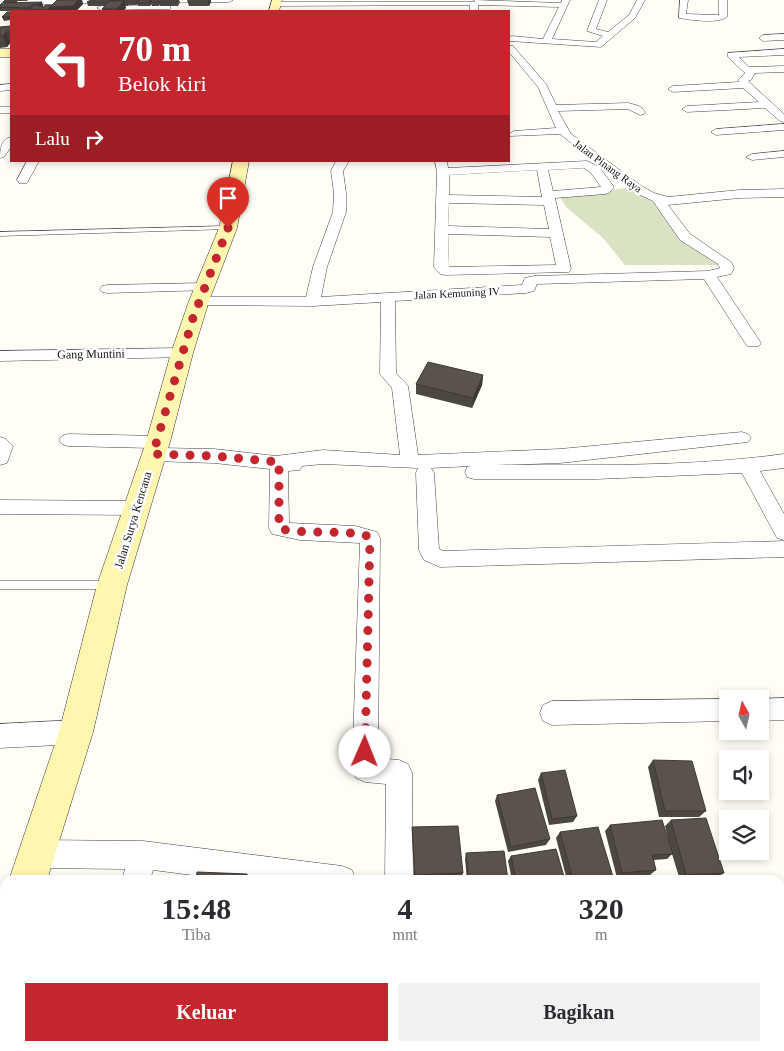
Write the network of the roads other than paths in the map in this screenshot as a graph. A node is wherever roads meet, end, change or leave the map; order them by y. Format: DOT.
graph roads {
  1 [pos="66,0"];
  2 [pos="103,0"];
  3 [pos="141,0"];
  4 [pos="179,0"];
  5 [pos="229,0"];
  6 [pos="478,0"];
  7 [pos="603,0"];
  8 [pos="641,0"];
  9 [pos="684,0"];
  10 [pos="723,0"];
  11 [pos="2,1"];
  12 [pos="404,1"];
  13 [pos="565,2"];
  14 [pos="276,5"];
  15 [pos="351,5"];
  16 [pos="84,7"];
  17 [pos="182,10"];
  18 [pos="474,10"];
  19 [pos="610,35"];
  20 [pos="784,37"];
  21 [pos="763,38"];
  22 [pos="510,42"];
  23 [pos="546,42"];
  24 [pos="784,52"];
  25 [pos="784,69"];
  26 [pos="748,70"];
  27 [pos="745,85"];
  28 [pos="673,89"];
  29 [pos="768,105"];
  30 [pos="552,108"];
  31 [pos="687,109"];
  32 [pos="640,112"];
  33 [pos="784,118"];
  34 [pos="784,127"];
  35 [pos="563,131"];
  36 [pos="716,132"];
  37 [pos="514,134"];
  38 [pos="10,141"];
  39 [pos="784,154"];
  40 [pos="0,155"];
  41 [pos="752,156"];
  42 [pos="32,162"];
  43 [pos="241,162"];
  44 [pos="342,162"];
  45 [pos="442,167"];
  46 [pos="542,167"];
  47 [pos="23,180"];
  48 [pos="783,185"];
  49 [pos="549,198"];
  50 [pos="442,199"];
  51 [pos="658,199"];
  52 [pos="228,228"];
  53 [pos="442,230"];
  54 [pos="0,232"];
  55 [pos="557,233"];
  56 [pos="459,272"];
  57 [pos="708,275"];
  58 [pos="107,289"];
  59 [pos="459,293"];
  60 [pos="202,294"];
  61 [pos="388,298"];
  62 [pos="313,302"];
  63 [pos="753,343"];
  64 [pos="182,353"];
  65 [pos="0,356"];
  66 [pos="742,438"];
  67 [pos="68,440"];
  68 [pos="0,443"];
  69 [pos="156,448"];
  70 [pos="0,458"];
  71 [pos="784,461"];
  72 [pos="279,462"];
  73 [pos="748,466"];
  74 [pos="418,467"];
  75 [pos="0,508"];
  76 [pos="136,508"];
  77 [pos="784,532"];
  78 [pos="784,548"];
  79 [pos="0,585"];
  80 [pos="112,585"];
  81 [pos="784,709"];
  82 [pos="719,710"];
  83 [pos="769,710"];
  84 [pos="552,713"];
  85 [pos="76,732"];
  86 [pos="0,736"];
  87 [pos="32,867"];
  88 [pos="139,868"];
  89 [pos="257,875"];
  90 [pos="399,875"];
  1 -- 2 [label="street"];
  2 -- 3 [label="street"];
  3 -- 4 [label="street"];
  4 -- 5 [label="street"];
  6 -- 13 [label="street"];
  7 -- 19 [label="street"];
  8 -- 19 [label="street"];
  9 -- 10 [label="street"];
  11 -- 16 [label="street"];
  12 -- 15 [label="street"];
  12 -- 18 [label="street"];
  13 -- 23 [label="street"];
  14 -- 15 [label="street"];
  16 -- 17 [label="street"];
  19 -- 23 [label="street"];
  20 -- 21 [label="street"];
  22 -- 23 [label="street"];
  22 -- 30 [label="street, Jalan Pinang Raya"];
  24 -- 26 [label="street"];
  25 -- 26 [label="street"];
  26 -- 27 [label="street"];
  27 -- 28 [label="street"];
  27 -- 29 [label="street"];
  29 -- 31 [label="street"];
  29 -- 33 [label="street"];
  30 -- 32 [label="street"];
  30 -- 35 [label="street, Jalan Pinang Raya"];
  34 -- 36 [label="street"];
  35 -- 37 [label="street"];
  35 -- 51 [label="street, Jalan Pinang Raya"];
  38 -- 40 [label="street"];
  39 -- 41 [label="street"];
  42 -- 47 [label="street"];
  43 -- 52 [label="main road, Jalan Surya Kencana"];
  44 -- 62 [label="street"];
  45 -- 46 [label="street"];
  45 -- 50 [label="street"];
  46 -- 49 [label="street"];
  46 -- 49 [label="street"];
  48 -- 51 [label="street, Jalan Pinang Raya"];
  49 -- 50 [label="street"];
  49 -- 55 [label="street"];
  50 -- 53 [label="street"];
  51 -- 57 [label="street"];
  52 -- 54 [label="lane"];
  52 -- 60 [label="main road, Jalan Surya Kencana"];
  53 -- 55 [label="street"];
  53 -- 56 [label="street"];
  55 -- 56 [label="street"];
  56 -- 59 [label="street"];
  57 -- 59 [label="street, Jalan Kemuning IV"];
  57 -- 63 [label="street"];
  58 -- 60 [label="street, Jalan Kemuning IV"];
  59 -- 61 [label="street, Jalan Kemuning IV"];
  60 -- 62 [label="street, Jalan Kemuning IV"];
  60 -- 64 [label="main road, Jalan Surya Kencana"];
  61 -- 62 [label="street, Jalan Kemuning IV"];
  61 -- 74 [label="street"];
  64 -- 65 [label="street, Gang Muntini"];
  64 -- 69 [label="main road, Jalan Surya Kencana"];
  66 -- 74 [label="street"];
  67 -- 69 [label="street"];
  68 -- 70 [label="street"];
  69 -- 72 [label="street"];
  69 -- 76 [label="main road, Jalan Surya Kencana"];
  71 -- 73 [label="street"];
  72 -- 74 [label="street"];
  72 -- 90 [label="street"];
  73 -- 74 [label="street"];
  73 -- 77 [label="street"];
  74 -- 78 [label="street"];
  75 -- 76 [label="street"];
  76 -- 80 [label="main road, Jalan Surya Kencana"];
  79 -- 80 [label="lane"];
  80 -- 85 [label="main road, Jalan Surya Kencana"];
  81 -- 83 [label="street"];
  82 -- 84 [label="street"];
  85 -- 86 [label="street"];
  85 -- 87 [label="main road, Jalan Surya Kencana"];
  87 -- 88 [label="street"];
  88 -- 89 [label="street"];
}
